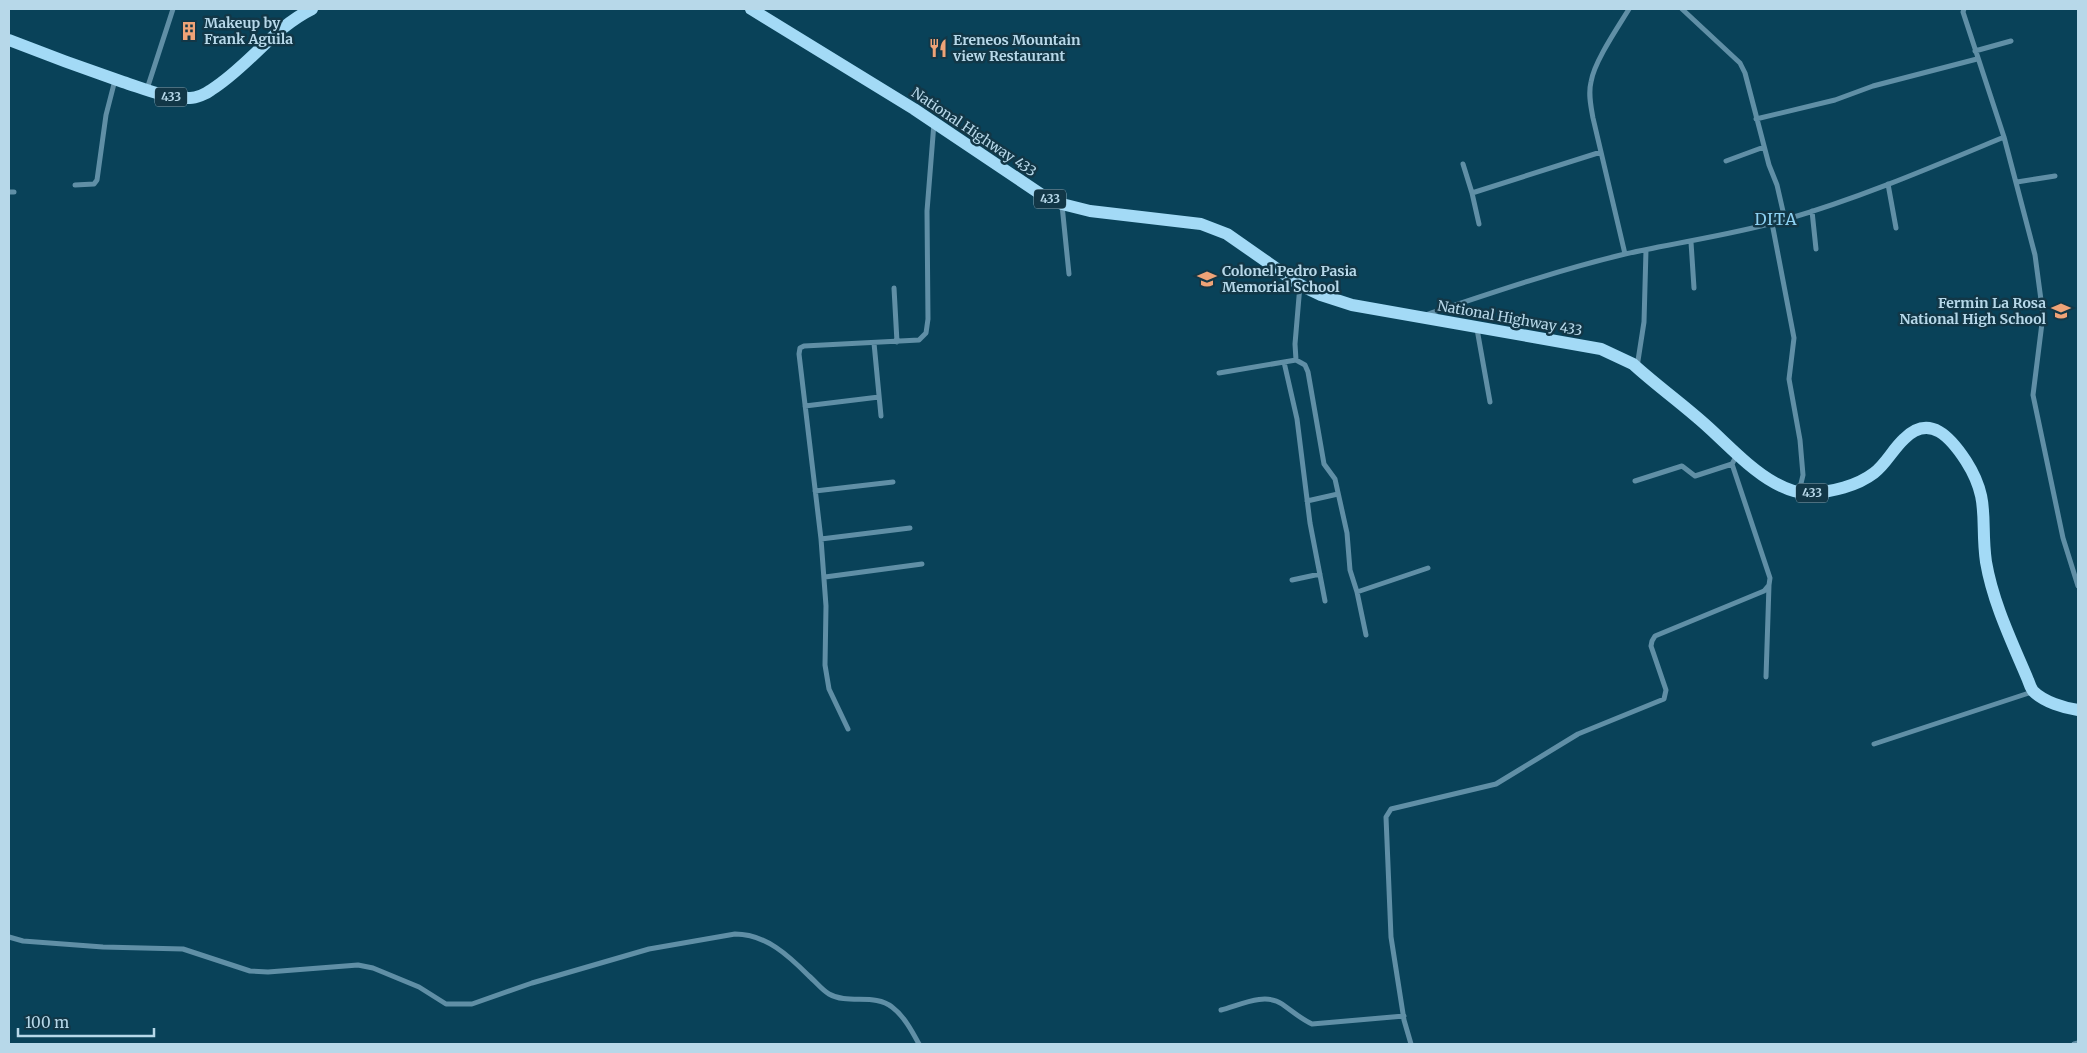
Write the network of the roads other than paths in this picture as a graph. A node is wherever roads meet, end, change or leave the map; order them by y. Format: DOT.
graph roads {
  1 [pos="172,9"];
  2 [pos="312,9"];
  3 [pos="751,9"];
  4 [pos="1629,9"];
  5 [pos="1682,9"];
  6 [pos="1964,9"];
  7 [pos="9,40"];
  8 [pos="2011,41"];
  9 [pos="1975,51"];
  10 [pos="1977,59"];
  11 [pos="115,80"];
  12 [pos="146,90"];
  13 [pos="1756,119"];
  14 [pos="934,123"];
  15 [pos="2004,137"];
  16 [pos="1764,148"];
  17 [pos="1601,152"];
  18 [pos="1726,161"];
  19 [pos="1463,164"];
  20 [pos="2055,176"];
  21 [pos="2017,182"];
  22 [pos="1888,184"];
  23 [pos="75,185"];
  24 [pos="1472,193"];
  25 [pos="1062,204"];
  26 [pos="1812,211"];
  27 [pos="1785,220"];
  28 [pos="1772,223"];
  29 [pos="1479,224"];
  30 [pos="1896,228"];
  31 [pos="1691,242"];
  32 [pos="1816,249"];
  33 [pos="1646,250"];
  34 [pos="1625,254"];
  35 [pos="1069,274"];
  36 [pos="1300,285"];
  37 [pos="894,288"];
  38 [pos="1694,288"];
  39 [pos="1418,317"];
  40 [pos="1477,326"];
  41 [pos="897,342"];
  42 [pos="874,343"];
  43 [pos="1296,360"];
  44 [pos="1284,362"];
  45 [pos="1637,368"];
  46 [pos="1219,373"];
  47 [pos="879,397"];
  48 [pos="1490,402"];
  49 [pos="805,406"];
  50 [pos="881,416"];
  51 [pos="1735,459"];
  52 [pos="1635,481"];
  53 [pos="893,482"];
  54 [pos="816,492"];
  55 [pos="1799,492"];
  56 [pos="1338,494"];
  57 [pos="1307,502"];
  58 [pos="910,528"];
  59 [pos="821,539"];
  60 [pos="922,564"];
  61 [pos="1428,568"];
  62 [pos="1320,574"];
  63 [pos="824,577"];
  64 [pos="1292,580"];
  65 [pos="1769,585"];
  66 [pos="2078,586"];
  67 [pos="1356,592"];
  68 [pos="1325,601"];
  69 [pos="1366,635"];
  70 [pos="1766,677"];
  71 [pos="2034,691"];
  72 [pos="2078,710"];
  73 [pos="848,728"];
  74 [pos="1874,744"];
  75 [pos="9,937"];
  76 [pos="1221,1010"];
  77 [pos="1404,1016"];
  78 [pos="2078,1043"];
  79 [pos="919,1044"];
  80 [pos="1411,1044"];
  81 [pos="2074,1044"];
  1 -- 12 [label="street"];
  2 -- 12 [label="main road, 433"];
  3 -- 14 [label="main road, National Highway 433 / 433"];
  4 -- 17 [label="street"];
  5 -- 13 [label="street"];
  6 -- 9 [label="street"];
  7 -- 11 [label="main road, 433"];
  8 -- 9 [label="street"];
  9 -- 10 [label="street"];
  10 -- 13 [label="street"];
  10 -- 15 [label="street"];
  11 -- 12 [label="main road, 433"];
  11 -- 23 [label="street"];
  13 -- 16 [label="street"];
  14 -- 25 [label="main road, National Highway 433 / 433"];
  14 -- 41 [label="street"];
  15 -- 21 [label="street"];
  15 -- 22 [label="street"];
  16 -- 18 [label="street"];
  16 -- 27 [label="street"];
  17 -- 24 [label="street"];
  17 -- 34 [label="street"];
  19 -- 24 [label="street"];
  20 -- 21 [label="street"];
  21 -- 66 [label="street"];
  22 -- 26 [label="street"];
  22 -- 30 [label="street"];
  24 -- 29 [label="street"];
  25 -- 35 [label="street"];
  25 -- 36 [label="main road, National Highway 433 / 433"];
  26 -- 27 [label="street"];
  26 -- 32 [label="street"];
  27 -- 28 [label="street"];
  28 -- 31 [label="street"];
  28 -- 55 [label="street"];
  31 -- 33 [label="street"];
  31 -- 38 [label="street"];
  33 -- 34 [label="street"];
  33 -- 45 [label="street"];
  34 -- 39 [label="street"];
  36 -- 39 [label="main road, National Highway 433 / 433"];
  36 -- 43 [label="street"];
  37 -- 41 [label="street"];
  39 -- 40 [label="main road, National Highway 433 / 433"];
  40 -- 45 [label="main road, National Highway 433 / 433"];
  40 -- 48 [label="street"];
  41 -- 42 [label="street"];
  42 -- 47 [label="street"];
  42 -- 49 [label="street"];
  43 -- 44 [label="street"];
  43 -- 56 [label="street"];
  44 -- 46 [label="street"];
  44 -- 57 [label="street"];
  45 -- 51 [label="main road, National Highway 433 / 433"];
  47 -- 49 [label="street"];
  47 -- 50 [label="street"];
  49 -- 54 [label="street"];
  51 -- 52 [label="street"];
  51 -- 55 [label="main road, National Highway 433 / 433"];
  51 -- 65 [label="street"];
  53 -- 54 [label="street"];
  54 -- 59 [label="street"];
  55 -- 71 [label="main road, National Highway 433 / 433"];
  56 -- 57 [label="street"];
  56 -- 67 [label="street"];
  57 -- 62 [label="street"];
  58 -- 59 [label="street"];
  59 -- 63 [label="street"];
  60 -- 63 [label="street"];
  61 -- 67 [label="street"];
  62 -- 64 [label="street"];
  62 -- 68 [label="street"];
  63 -- 73 [label="street"];
  65 -- 70 [label="street"];
  65 -- 77 [label="street"];
  67 -- 69 [label="street"];
  71 -- 72 [label="main road"];
  71 -- 74 [label="street"];
  75 -- 79 [label="street"];
  76 -- 77 [label="street"];
  77 -- 80 [label="street"];
  78 -- 81 [label="street"];
}
